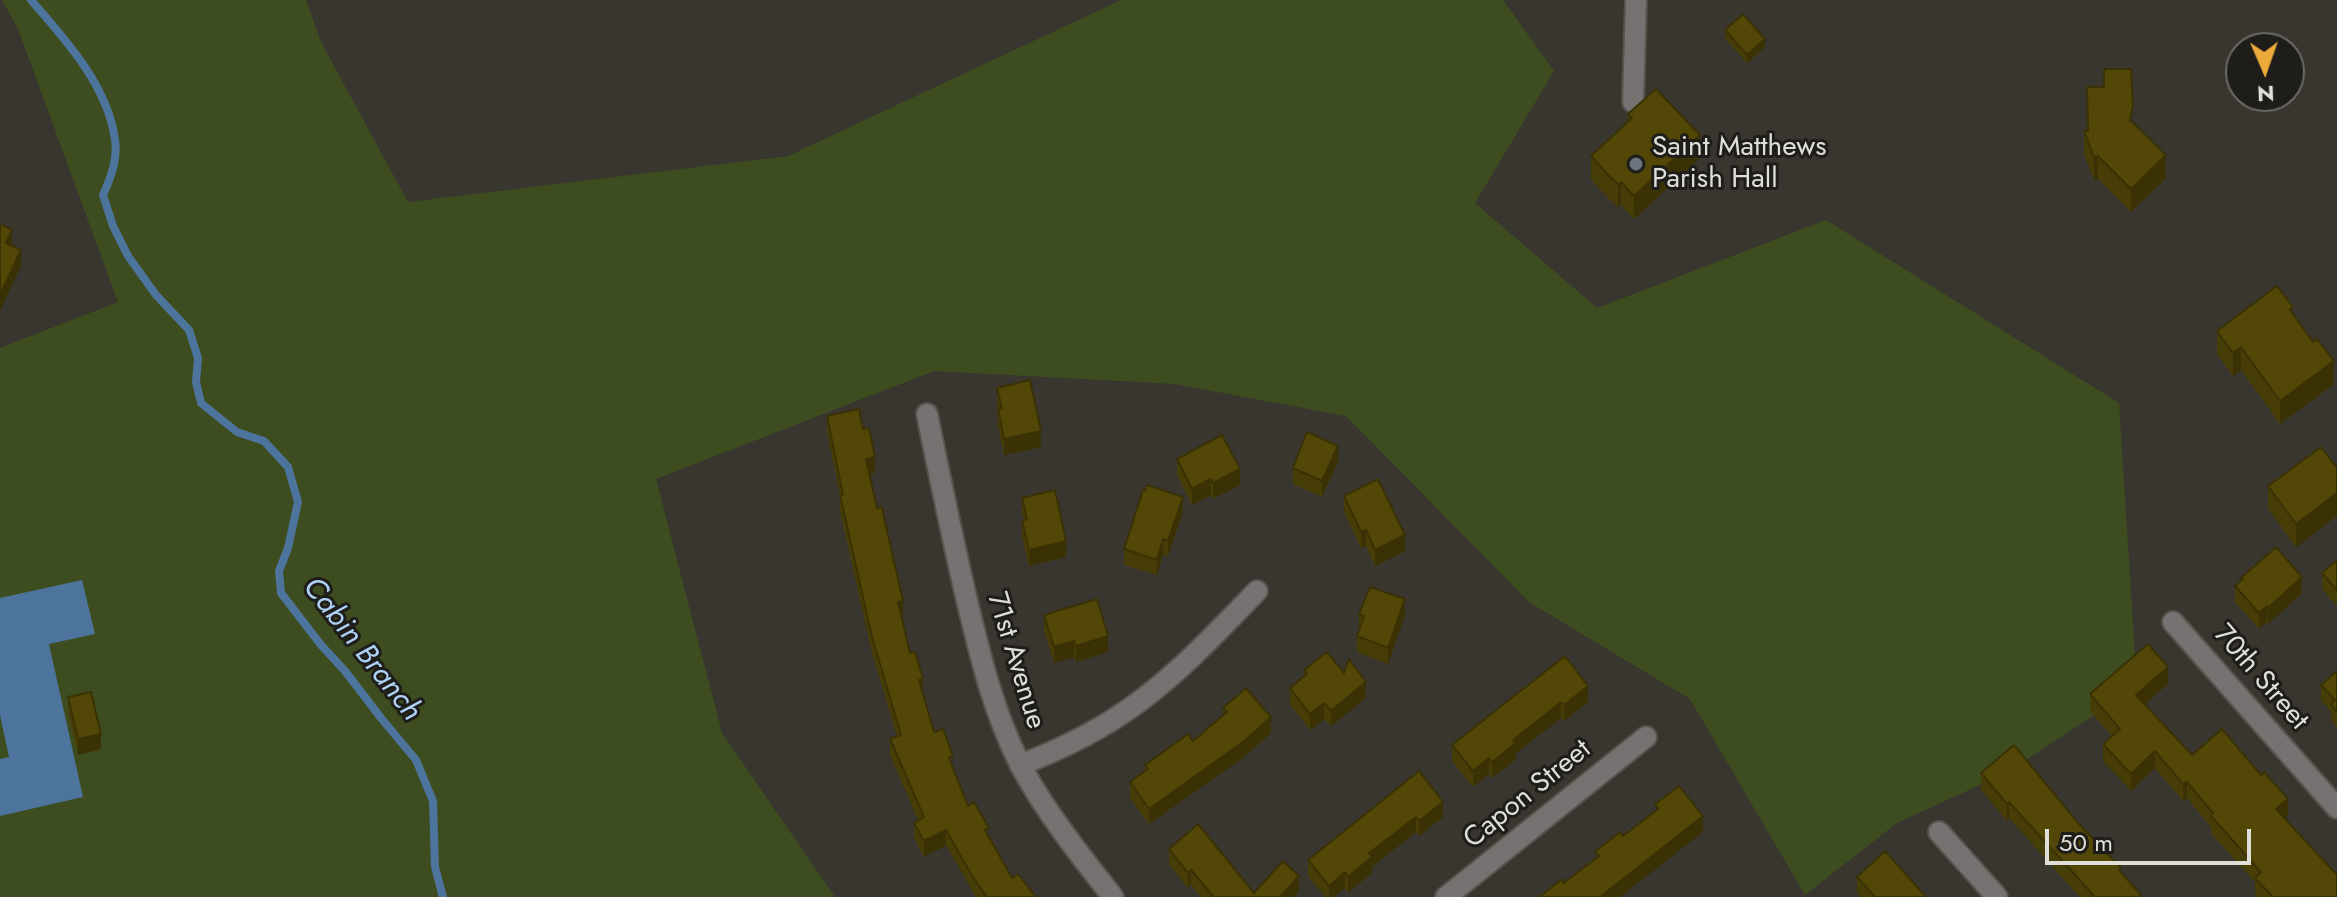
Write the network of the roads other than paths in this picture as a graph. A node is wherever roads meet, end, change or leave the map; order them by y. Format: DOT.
graph roads {
  1 [pos="1636,0"];
  2 [pos="1633,102"];
  3 [pos="927,414"];
  4 [pos="1257,591"];
  5 [pos="2173,622"];
  6 [pos="1646,737"];
  7 [pos="1020,765"];
  8 [pos="2337,808"];
  9 [pos="1939,832"];
  10 [pos="1113,897"];
  11 [pos="1446,897"];
  12 [pos="1997,897"];
  1 -- 2 [label="street"];
  3 -- 7 [label="street, 71st Avenue"];
  4 -- 7 [label="street"];
  5 -- 8 [label="street, 70th Street"];
  6 -- 11 [label="street, Capon Street"];
  7 -- 10 [label="street, 71st Avenue"];
  9 -- 12 [label="street"];
}
